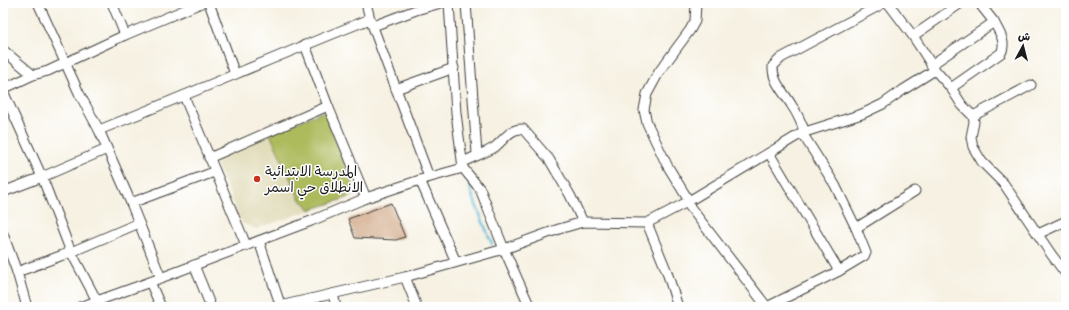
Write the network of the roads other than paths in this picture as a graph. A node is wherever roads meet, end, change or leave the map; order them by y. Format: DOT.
graph roads {
  1 [pos="38,3"];
  2 [pos="112,3"];
  3 [pos="201,3"];
  4 [pos="209,3"];
  5 [pos="366,3"];
  6 [pos="441,3"];
  7 [pos="449,3"];
  8 [pos="466,3"];
  9 [pos="696,3"];
  10 [pos="884,3"];
  11 [pos="888,3"];
  12 [pos="961,3"];
  13 [pos="979,3"];
  14 [pos="371,22"];
  15 [pos="994,22"];
  16 [pos="125,35"];
  17 [pos="912,36"];
  18 [pos="305,45"];
  19 [pos="3,50"];
  20 [pos="66,62"];
  21 [pos="454,68"];
  22 [pos="933,68"];
  23 [pos="235,74"];
  24 [pos="33,75"];
  25 [pos="1031,85"];
  26 [pos="951,88"];
  27 [pos="396,89"];
  28 [pos="3,90"];
  29 [pos="184,96"];
  30 [pos="328,106"];
  31 [pos="973,116"];
  32 [pos="99,130"];
  33 [pos="803,132"];
  34 [pos="107,148"];
  35 [pos="769,153"];
  36 [pos="477,154"];
  37 [pos="208,158"];
  38 [pos="463,165"];
  39 [pos="214,172"];
  40 [pos="42,177"];
  41 [pos="425,178"];
  42 [pos="3,192"];
  43 [pos="915,192"];
  44 [pos="366,198"];
  45 [pos="688,202"];
  46 [pos="131,203"];
  47 [pos="1066,221"];
  48 [pos="584,222"];
  49 [pos="139,223"];
  50 [pos="647,223"];
  51 [pos="856,228"];
  52 [pos="3,234"];
  53 [pos="1038,234"];
  54 [pos="259,241"];
  55 [pos="246,245"];
  56 [pos="504,249"];
  57 [pos="71,252"];
  58 [pos="456,262"];
  59 [pos="194,265"];
  60 [pos="839,271"];
  61 [pos="18,272"];
  62 [pos="1066,274"];
  63 [pos="405,277"];
  64 [pos="162,278"];
  65 [pos="150,282"];
  66 [pos="333,294"];
  67 [pos="96,301"];
  68 [pos="27,307"];
  69 [pos="80,307"];
  70 [pos="162,307"];
  71 [pos="211,307"];
  72 [pos="280,307"];
  73 [pos="336,307"];
  74 [pos="417,307"];
  75 [pos="530,307"];
  76 [pos="678,307"];
  77 [pos="767,307"];
  1 -- 20 [label="street"];
  2 -- 16 [label="street"];
  3 -- 16 [label="street"];
  4 -- 23 [label="street"];
  5 -- 14 [label="street"];
  6 -- 14 [label="street"];
  7 -- 21 [label="street"];
  8 -- 36 [label="street"];
  9 -- 45 [label="street"];
  10 -- 33 [label="street"];
  11 -- 17 [label="street"];
  12 -- 17 [label="street"];
  13 -- 15 [label="street"];
  14 -- 18 [label="street"];
  14 -- 27 [label="street"];
  15 -- 22 [label="street"];
  15 -- 26 [label="street"];
  16 -- 20 [label="street"];
  17 -- 22 [label="street"];
  18 -- 23 [label="street"];
  18 -- 30 [label="street"];
  19 -- 24 [label="street"];
  20 -- 24 [label="street"];
  20 -- 32 [label="street"];
  21 -- 27 [label="street"];
  21 -- 38 [label="street"];
  22 -- 26 [label="street"];
  22 -- 33 [label="street"];
  23 -- 29 [label="street"];
  24 -- 28 [label="street"];
  25 -- 31 [label="street"];
  26 -- 31 [label="street"];
  27 -- 41 [label="street"];
  28 -- 40 [label="street"];
  29 -- 32 [label="street"];
  29 -- 37 [label="street"];
  30 -- 37 [label="street"];
  30 -- 44 [label="street"];
  31 -- 53 [label="street"];
  32 -- 34 [label="street"];
  33 -- 35 [label="street"];
  33 -- 51 [label="street"];
  34 -- 40 [label="street"];
  34 -- 46 [label="street"];
  35 -- 45 [label="street"];
  35 -- 60 [label="street"];
  36 -- 38 [label="street"];
  36 -- 48 [label="street"];
  37 -- 39 [label="street"];
  38 -- 41 [label="street"];
  38 -- 56 [label="street"];
  39 -- 46 [label="street"];
  39 -- 55 [label="street"];
  40 -- 42 [label="street"];
  40 -- 57 [label="street"];
  41 -- 44 [label="street"];
  41 -- 58 [label="street"];
  43 -- 51 [label="street"];
  44 -- 54 [label="street"];
  45 -- 50 [label="street"];
  45 -- 77 [label="street"];
  46 -- 49 [label="street"];
  47 -- 53 [label="street"];
  48 -- 50 [label="street"];
  48 -- 56 [label="street"];
  49 -- 57 [label="street"];
  49 -- 64 [label="street"];
  50 -- 76 [label="street"];
  51 -- 60 [label="street"];
  52 -- 61 [label="street"];
  53 -- 62 [label="street"];
  54 -- 55 [label="street"];
  54 -- 72 [label="street"];
  55 -- 59 [label="street"];
  56 -- 58 [label="street"];
  56 -- 75 [label="street"];
  57 -- 61 [label="street"];
  57 -- 67 [label="street"];
  58 -- 63 [label="street"];
  59 -- 64 [label="street"];
  59 -- 71 [label="street"];
  60 -- 77 [label="street"];
  61 -- 68 [label="street"];
  63 -- 66 [label="street"];
  63 -- 74 [label="street"];
  64 -- 65 [label="street"];
  65 -- 67 [label="street"];
  65 -- 70 [label="street"];
  66 -- 72 [label="street"];
  66 -- 73 [label="street"];
  67 -- 69 [label="street"];
}
